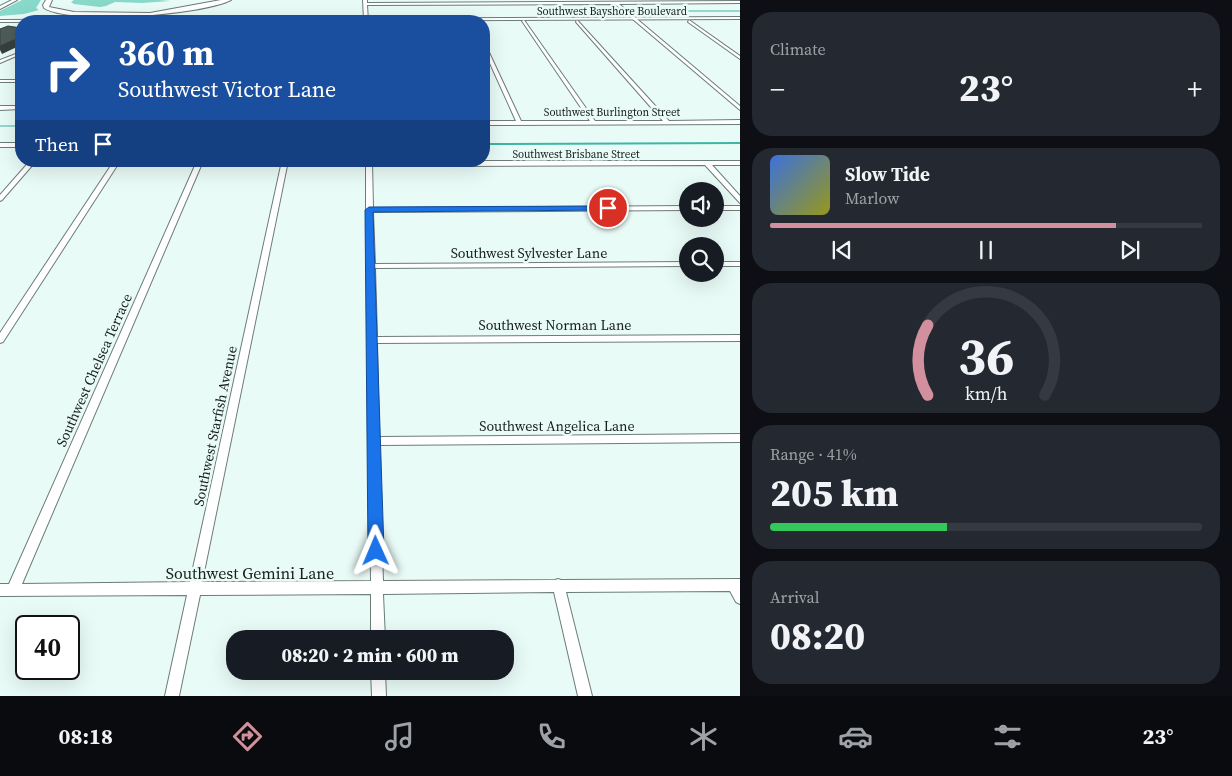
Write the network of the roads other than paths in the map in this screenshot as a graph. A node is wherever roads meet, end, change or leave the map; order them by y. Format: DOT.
graph roads {
  1 [pos="6,0"];
  2 [pos="15,0"];
  3 [pos="49,0"];
  4 [pos="54,0"];
  5 [pos="196,0"];
  6 [pos="210,0"];
  7 [pos="228,0"];
  8 [pos="614,1"];
  9 [pos="365,2"];
  10 [pos="740,2"];
  11 [pos="0,3"];
  12 [pos="0,8"];
  13 [pos="179,11"];
  14 [pos="148,13"];
  15 [pos="366,15"];
  16 [pos="733,18"];
  17 [pos="490,19"];
  18 [pos="508,19"];
  19 [pos="490,20"];
  20 [pos="635,20"];
  21 [pos="740,20"];
  22 [pos="576,21"];
  23 [pos="689,21"];
  24 [pos="698,21"];
  25 [pos="0,22"];
  26 [pos="15,22"];
  27 [pos="490,22"];
  28 [pos="524,22"];
  29 [pos="15,23"];
  30 [pos="15,55"];
  31 [pos="740,58"];
  32 [pos="7,59"];
  33 [pos="15,59"];
  34 [pos="490,59"];
  35 [pos="0,62"];
  36 [pos="0,81"];
  37 [pos="15,81"];
  38 [pos="0,108"];
  39 [pos="15,108"];
  40 [pos="740,110"];
  41 [pos="667,122"];
  42 [pos="740,122"];
  43 [pos="490,123"];
  44 [pos="519,123"];
  45 [pos="594,123"];
  46 [pos="0,145"];
  47 [pos="15,145"];
  48 [pos="740,163"];
  49 [pos="490,164"];
  50 [pos="707,164"];
  51 [pos="28,167"];
  52 [pos="113,167"];
  53 [pos="197,167"];
  54 [pos="283,167"];
  55 [pos="369,167"];
  56 [pos="0,200"];
  57 [pos="740,201"];
  58 [pos="679,208"];
  59 [pos="724,208"];
  60 [pos="740,208"];
  61 [pos="369,210"];
  62 [pos="679,264"];
  63 [pos="724,264"];
  64 [pos="740,264"];
  65 [pos="370,266"];
  66 [pos="740,338"];
  67 [pos="0,340"];
  68 [pos="371,340"];
  69 [pos="740,438"];
  70 [pos="374,441"];
  71 [pos="558,585"];
  72 [pos="737,585"];
  73 [pos="377,588"];
  74 [pos="194,589"];
  75 [pos="0,590"];
  76 [pos="13,590"];
  77 [pos="740,598"];
  78 [pos="378,630"];
  79 [pos="378,680"];
  80 [pos="172,696"];
  81 [pos="378,696"];
  82 [pos="585,696"];
  1 -- 11 [label="main road"];
  2 -- 12 [label="main road"];
  3 -- 13 [label="highway"];
  4 -- 14 [label="highway"];
  5 -- 14 [label="highway"];
  6 -- 13 [label="highway"];
  6 -- 14 [label="highway"];
  7 -- 13 [label="highway"];
  8 -- 9 [label="street"];
  8 -- 10 [label="street"];
  8 -- 20 [label="street"];
  9 -- 15 [label="street"];
  16 -- 20 [label="main road, Southwest Bayshore Boulevard"];
  16 -- 21 [label="main road, Southwest Bayshore Boulevard"];
  16 -- 24 [label="main road"];
  17 -- 18 [label="main road, Southwest Bayshore Boulevard"];
  18 -- 19 [label="main road"];
  18 -- 20 [label="main road, Southwest Bayshore Boulevard"];
  20 -- 22 [label="main road, Southwest Bayshore Boulevard"];
  20 -- 23 [label="main road, Southwest Bayshore Boulevard"];
  20 -- 40 [label="street"];
  21 -- 24 [label="main road, Southwest Bayshore Boulevard"];
  22 -- 28 [label="main road, Southwest Bayshore Boulevard"];
  22 -- 41 [label="street"];
  23 -- 24 [label="main road, Southwest Bayshore Boulevard"];
  23 -- 31 [label="street"];
  25 -- 26 [label="main road, Southwest Bayshore Boulevard"];
  25 -- 29 [label="main road, Southwest Bayshore Boulevard"];
  27 -- 28 [label="main road, Southwest Bayshore Boulevard"];
  28 -- 45 [label="street"];
  30 -- 32 [label="street"];
  32 -- 33 [label="street"];
  32 -- 35 [label="street"];
  34 -- 44 [label="street"];
  36 -- 37 [label="street"];
  38 -- 39 [label="street"];
  41 -- 42 [label="street, Southwest Burlington Street"];
  41 -- 45 [label="street, Southwest Burlington Street"];
  43 -- 44 [label="street, Southwest Burlington Street"];
  44 -- 45 [label="street, Southwest Burlington Street"];
  46 -- 47 [label="street"];
  48 -- 50 [label="street, Southwest Brisbane Street"];
  49 -- 50 [label="street, Southwest Brisbane Street"];
  50 -- 57 [label="street"];
  51 -- 56 [label="street"];
  52 -- 67 [label="street"];
  53 -- 76 [label="street, Southwest Chelsea Terrace"];
  54 -- 74 [label="street, Southwest Starfish Avenue"];
  55 -- 61 [label="street"];
  58 -- 61 [label="street"];
  59 -- 60 [label="street"];
  61 -- 65 [label="street"];
  62 -- 65 [label="street, Southwest Sylvester Lane"];
  63 -- 64 [label="street"];
  65 -- 68 [label="street"];
  66 -- 68 [label="street, Southwest Norman Lane"];
  68 -- 70 [label="street"];
  69 -- 70 [label="street, Southwest Angelica Lane"];
  70 -- 73 [label="street"];
  71 -- 72 [label="street, Southwest Gemini Lane"];
  71 -- 73 [label="street, Southwest Gemini Lane"];
  71 -- 82 [label="street"];
  72 -- 77 [label="street"];
  73 -- 74 [label="street, Southwest Gemini Lane"];
  73 -- 78 [label="street"];
  74 -- 76 [label="street, Southwest Gemini Lane"];
  74 -- 80 [label="street, Southwest Starfish Avenue"];
  75 -- 76 [label="street, Southwest Gemini Lane"];
  79 -- 81 [label="street"];
}
